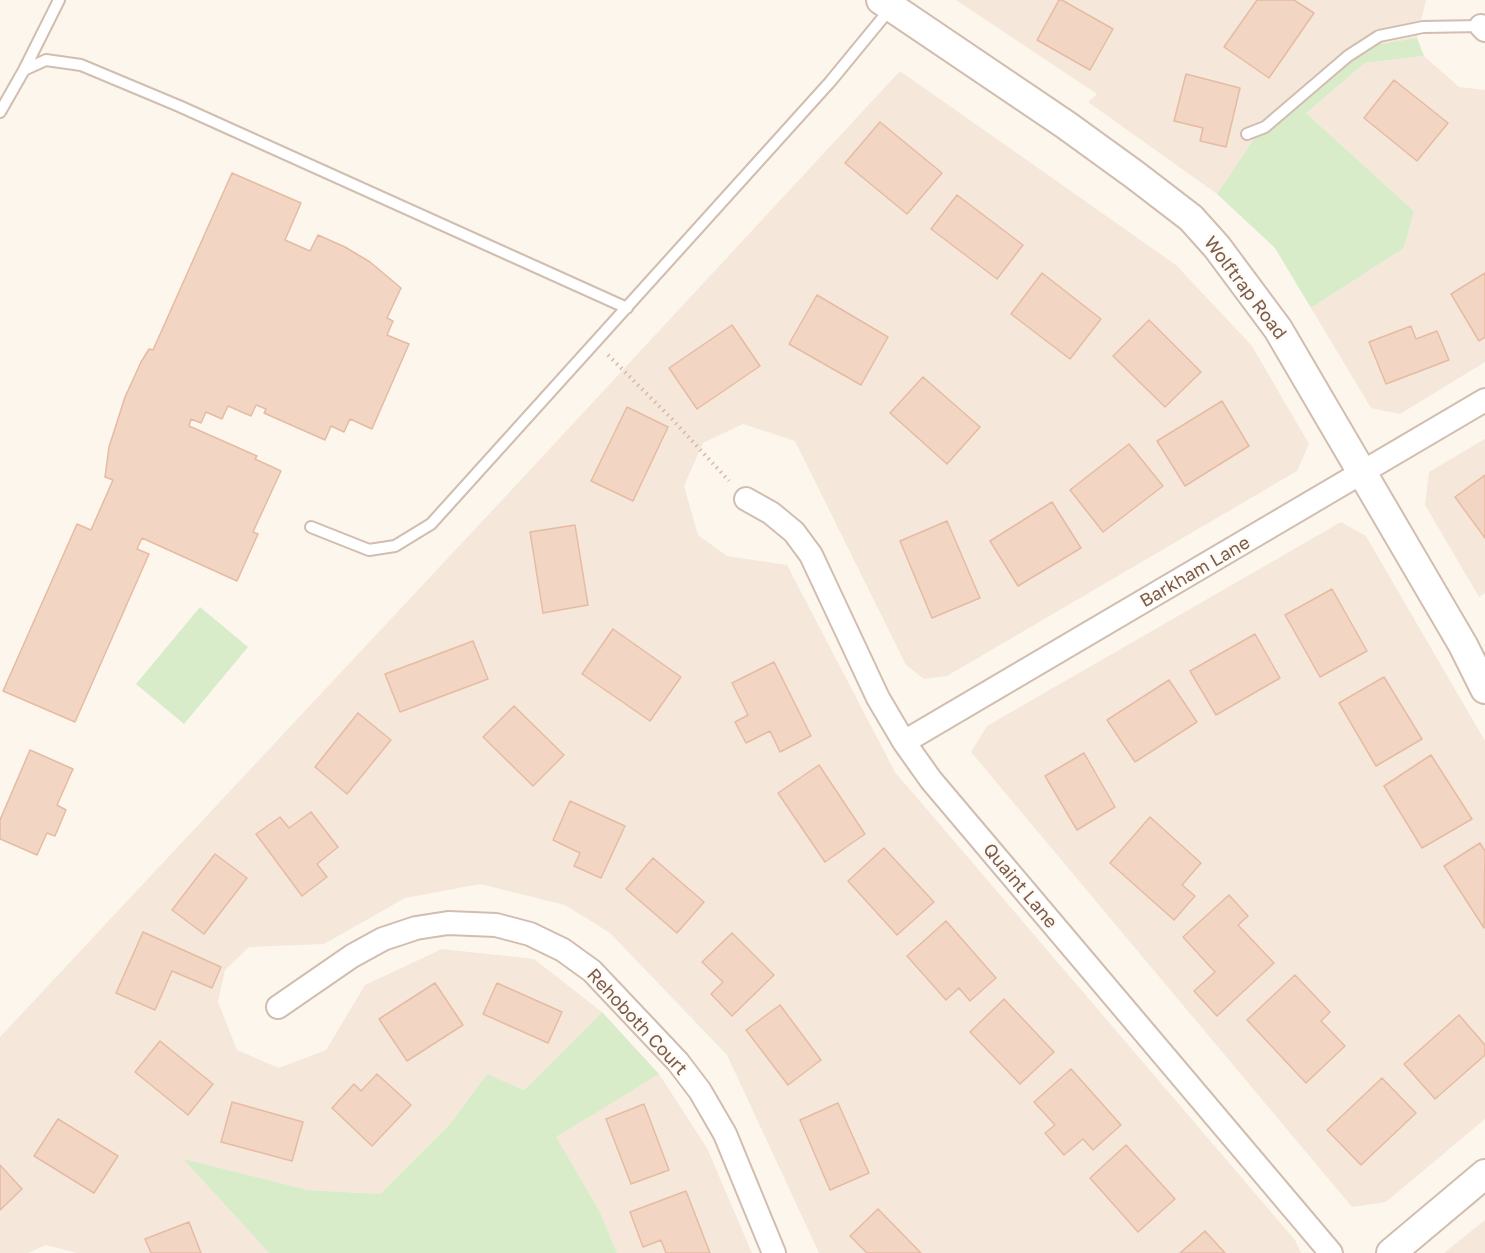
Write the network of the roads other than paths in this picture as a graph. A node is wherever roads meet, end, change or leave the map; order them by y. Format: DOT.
graph roads {
  1 [pos="58,0"];
  2 [pos="886,4"];
  3 [pos="1483,28"];
  4 [pos="24,70"];
  5 [pos="0,112"];
  6 [pos="1247,134"];
  7 [pos="627,308"];
  8 [pos="1485,400"];
  9 [pos="1363,473"];
  10 [pos="746,499"];
  11 [pos="311,527"];
  12 [pos="1485,688"];
  13 [pos="904,742"];
  14 [pos="278,1007"];
  15 [pos="1485,1174"];
  16 [pos="774,1253"];
  17 [pos="1331,1253"];
  18 [pos="1391,1253"];
  1 -- 4 [label="lane"];
  2 -- 7 [label="lane"];
  2 -- 9 [label="street, Wolftrap Road"];
  3 -- 6 [label="lane"];
  4 -- 5 [label="lane"];
  4 -- 7 [label="lane"];
  7 -- 11 [label="lane"];
  8 -- 9 [label="street, Barkham Lane"];
  9 -- 12 [label="street, Wolftrap Road"];
  9 -- 13 [label="street, Barkham Lane"];
  10 -- 13 [label="street, Quaint Lane"];
  13 -- 17 [label="street, Quaint Lane"];
  14 -- 16 [label="street, Rehoboth Court"];
  15 -- 18 [label="street"];
}
